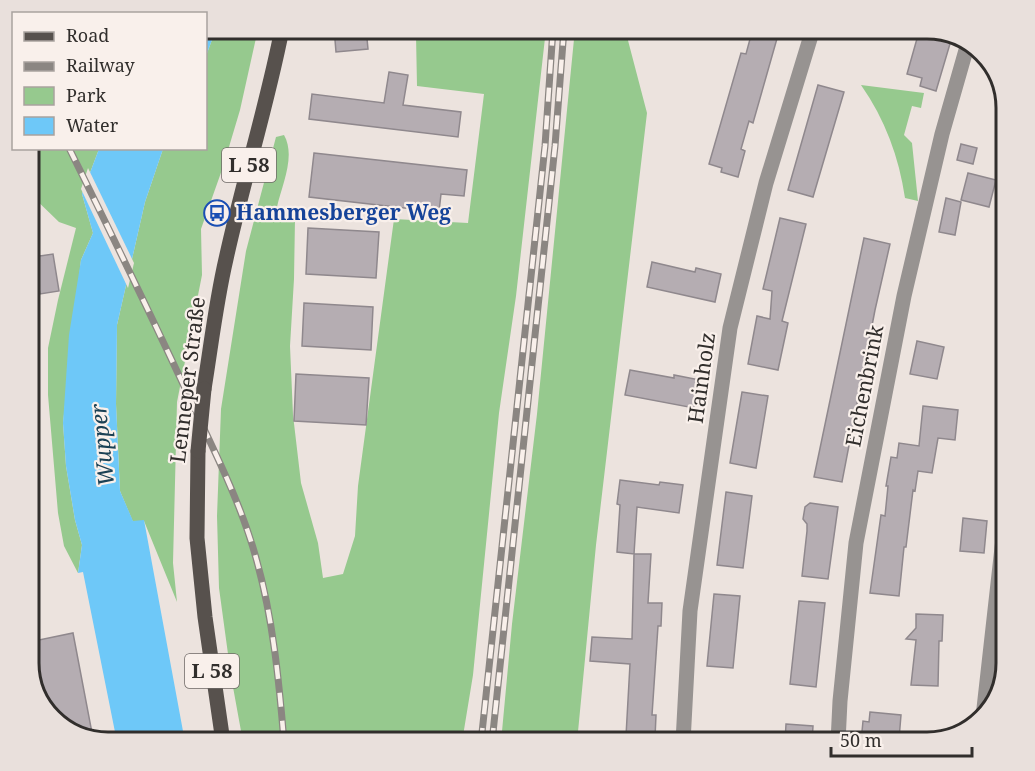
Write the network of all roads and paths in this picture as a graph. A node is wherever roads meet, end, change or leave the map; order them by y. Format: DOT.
graph roads {
  1 [pos="280,39"];
  2 [pos="810,39"];
  3 [pos="966,51"];
  4 [pos="996,601"];
  5 [pos="985,700"];
  6 [pos="221,732"];
  7 [pos="683,732"];
  8 [pos="838,732"];
  1 -- 6 [label="main road, Lenneper Straße / L 58, bridge"];
  2 -- 7 [label="street, Hainholz"];
  3 -- 8 [label="street, Eichenbrink"];
  4 -- 5 [label="street"];
}
